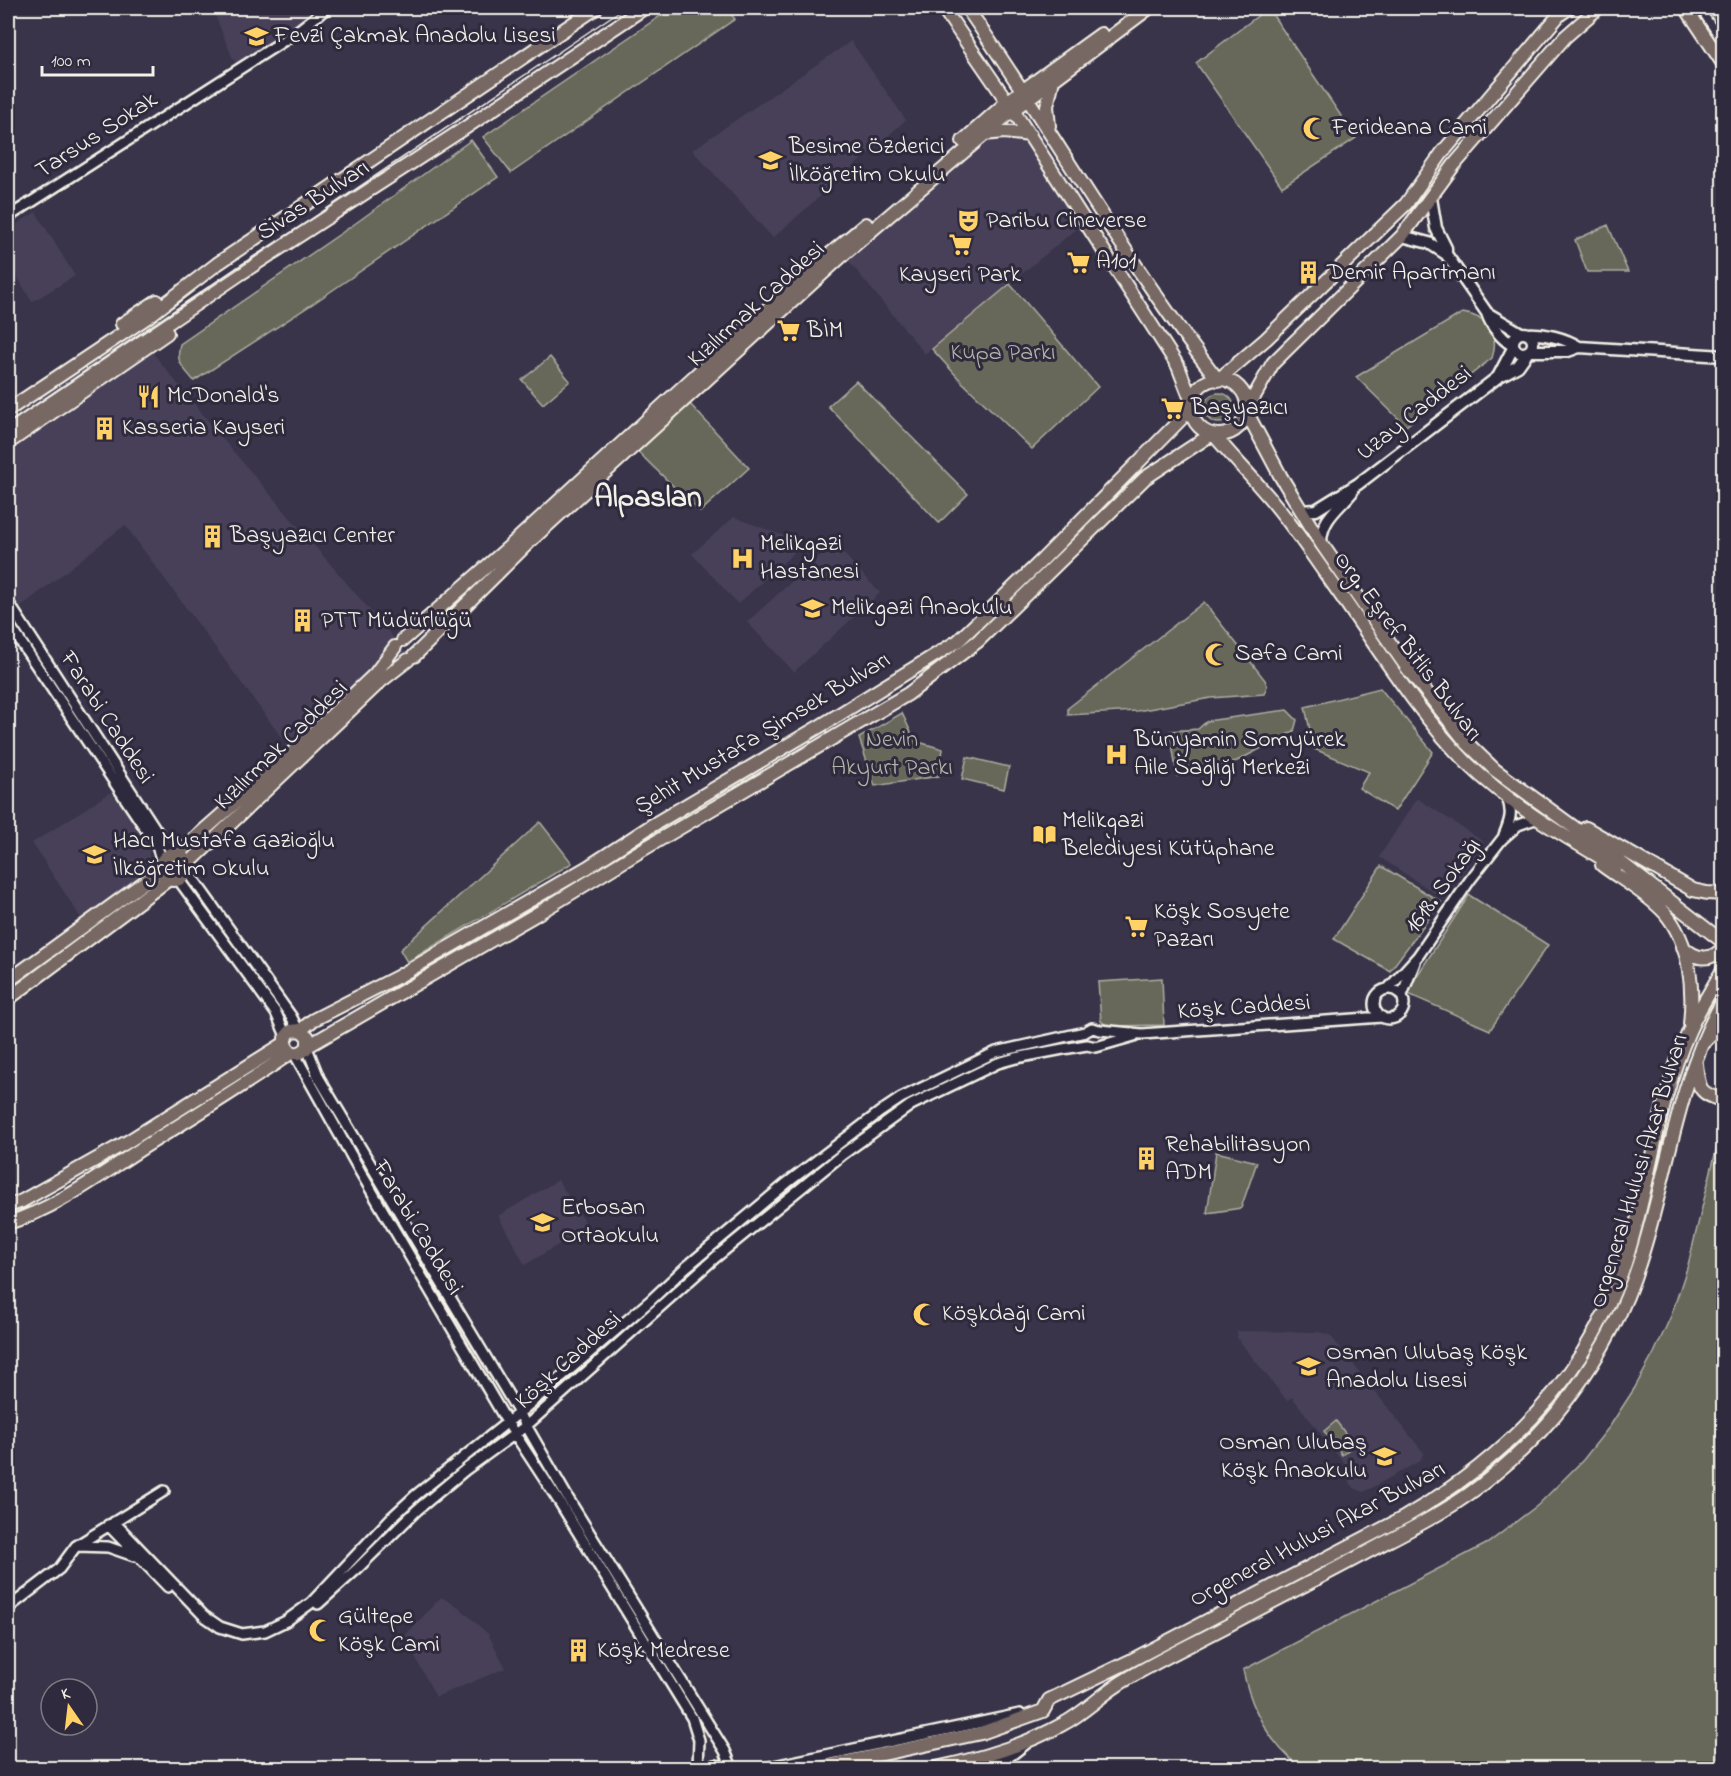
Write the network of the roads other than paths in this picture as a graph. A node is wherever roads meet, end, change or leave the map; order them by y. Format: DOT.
graph roads {
  1 [pos="327,8"];
  2 [pos="596,8"];
  3 [pos="644,8"];
  4 [pos="943,8"];
  5 [pos="967,8"];
  6 [pos="1135,8"];
  7 [pos="1149,8"];
  8 [pos="1569,8"];
  9 [pos="1598,8"];
  10 [pos="1686,8"];
  11 [pos="1713,8"];
  12 [pos="1724,24"];
  13 [pos="1724,65"];
  14 [pos="1053,80"];
  15 [pos="1025,94"];
  16 [pos="1011,106"];
  17 [pos="1050,131"];
  18 [pos="983,135"];
  19 [pos="1030,135"];
  20 [pos="1431,198"];
  21 [pos="8,217"];
  22 [pos="1402,236"];
  23 [pos="1446,254"];
  24 [pos="217,264"];
  25 [pos="240,274"];
  26 [pos="1487,313"];
  27 [pos="1524,333"];
  28 [pos="1513,347"];
  29 [pos="1579,347"];
  30 [pos="1529,352"];
  31 [pos="1724,356"];
  32 [pos="1498,377"];
  33 [pos="1218,380"];
  34 [pos="8,400"];
  35 [pos="1192,402"];
  36 [pos="8,410"];
  37 [pos="1247,411"];
  38 [pos="8,432"];
  39 [pos="1213,434"];
  40 [pos="8,443"];
  41 [pos="1358,484"];
  42 [pos="1300,511"];
  43 [pos="1321,543"];
  44 [pos="8,602"];
  45 [pos="8,623"];
  46 [pos="399,644"];
  47 [pos="411,658"];
  48 [pos="1506,795"];
  49 [pos="1542,813"];
  50 [pos="1502,839"];
  51 [pos="1584,848"];
  52 [pos="176,854"];
  53 [pos="187,867"];
  54 [pos="167,873"];
  55 [pos="1658,891"];
  56 [pos="1707,893"];
  57 [pos="1724,894"];
  58 [pos="1724,901"];
  59 [pos="1721,942"];
  60 [pos="1683,947"];
  61 [pos="1418,956"];
  62 [pos="1724,968"];
  63 [pos="8,981"];
  64 [pos="1388,989"];
  65 [pos="1402,996"];
  66 [pos="8,999"];
  67 [pos="1724,999"];
  68 [pos="1374,1004"];
  69 [pos="1382,1017"];
  70 [pos="1348,1021"];
  71 [pos="1724,1022"];
  72 [pos="300,1030"];
  73 [pos="1100,1030"];
  74 [pos="1085,1032"];
  75 [pos="1689,1032"];
  76 [pos="1142,1034"];
  77 [pos="1100,1044"];
  78 [pos="1701,1044"];
  79 [pos="1088,1045"];
  80 [pos="289,1046"];
  81 [pos="307,1047"];
  82 [pos="1695,1058"];
  83 [pos="1724,1101"];
  84 [pos="8,1206"];
  85 [pos="8,1223"];
  86 [pos="519,1413"];
  87 [pos="507,1422"];
  88 [pos="526,1426"];
  89 [pos="516,1433"];
  90 [pos="164,1491"];
  91 [pos="111,1524"];
  92 [pos="76,1546"];
  93 [pos="144,1562"];
  94 [pos="8,1608"];
  95 [pos="1043,1711"];
  96 [pos="1030,1740"];
  97 [pos="698,1768"];
  98 [pos="705,1768"];
  99 [pos="731,1768"];
  100 [pos="765,1768"];
  101 [pos="818,1768"];
  102 [pos="936,1768"];
  103 [pos="976,1768"];
  1 -- 21 [label="street, Tarsus Sokak"];
  2 -- 24 [label="main road, Sivas Bulvarı"];
  3 -- 25 [label="main road, Sivas Bulvarı"];
  4 -- 16 [label="main road"];
  5 -- 15 [label="main road"];
  6 -- 15 [label="main road, Kızılırmak Caddesi"];
  7 -- 14 [label="main road, Kızılırmak Caddesi"];
  8 -- 33 [label="main road"];
  9 -- 20 [label="main road"];
  10 -- 13 [label="main road"];
  11 -- 12 [label="main road"];
  14 -- 15 [label="main road, Kızılırmak Caddesi"];
  14 -- 17 [label="main road"];
  15 -- 16 [label="main road, Kızılırmak Caddesi"];
  15 -- 17 [label="main road"];
  16 -- 18 [label="main road, Kızılırmak Caddesi"];
  16 -- 19 [label="main road"];
  16 -- 46 [label="main road, Kızılırmak Caddesi"];
  17 -- 33 [label="main road"];
  18 -- 19 [label="main road"];
  18 -- 47 [label="main road, Kızılırmak Caddesi"];
  19 -- 35 [label="main road"];
  20 -- 22 [label="main road"];
  20 -- 23 [label="main road"];
  22 -- 23 [label="main road"];
  22 -- 37 [label="main road"];
  23 -- 26 [label="main road"];
  24 -- 34 [label="main road"];
  24 -- 36 [label="main road, Sivas Bulvarı"];
  25 -- 38 [label="main road, Sivas Bulvarı"];
  25 -- 40 [label="main road"];
  26 -- 27 [label="main road"];
  26 -- 28 [label="main road"];
  27 -- 28 [label="main road"];
  27 -- 29 [label="main road"];
  27 -- 30 [label="main road"];
  28 -- 30 [label="main road"];
  28 -- 32 [label="main road, Uzay Caddesi"];
  29 -- 30 [label="main road"];
  29 -- 31 [label="main road"];
  30 -- 32 [label="main road, Uzay Caddesi"];
  32 -- 41 [label="main road, Uzay Caddesi"];
  33 -- 35 [label="main road"];
  33 -- 37 [label="main road"];
  35 -- 39 [label="main road"];
  35 -- 72 [label="main road, Şehit Mustafa Şimsek Bulvarı"];
  37 -- 39 [label="main road"];
  37 -- 42 [label="main road, Org. Eşref Bitlis Bulvarı"];
  39 -- 48 [label="main road, Org. Eşref Bitlis Bulvarı"];
  39 -- 81 [label="main road, Şehit Mustafa Şimsek Bulvarı"];
  41 -- 42 [label="main road, Uzay Caddesi"];
  41 -- 43 [label="main road, Uzay Caddesi"];
  42 -- 43 [label="main road, Org. Eşref Bitlis Bulvarı"];
  43 -- 49 [label="main road, Org. Eşref Bitlis Bulvarı"];
  44 -- 52 [label="street, Farabi Caddesi"];
  45 -- 54 [label="street, Farabi Caddesi"];
  46 -- 47 [label="main road"];
  46 -- 52 [label="main road, Kızılırmak Caddesi"];
  47 -- 53 [label="main road, Kızılırmak Caddesi"];
  48 -- 49 [label="main road, Org. Eşref Bitlis Bulvarı"];
  48 -- 50 [label="street, 1618. Sokağı"];
  49 -- 50 [label="street, 1618. Sokağı"];
  49 -- 51 [label="main road, Org. Eşref Bitlis Bulvarı"];
  49 -- 55 [label="main road, Org. Eşref Bitlis Bulvarı"];
  49 -- 56 [label="main road"];
  50 -- 61 [label="street, 1618. Sokağı"];
  51 -- 55 [label="main road, Org. Eşref Bitlis Bulvarı"];
  51 -- 60 [label="main road"];
  52 -- 53 [label="main road"];
  52 -- 54 [label="main road, Kızılırmak Caddesi"];
  53 -- 54 [label="main road, Kızılırmak Caddesi"];
  53 -- 72 [label="street"];
  54 -- 63 [label="main road"];
  54 -- 66 [label="main road"];
  54 -- 80 [label="street, Farabi Caddesi"];
  55 -- 59 [label="main road, Org. Eşref Bitlis Bulvarı"];
  56 -- 57 [label="main road"];
  56 -- 58 [label="main road"];
  59 -- 60 [label="main road"];
  60 -- 75 [label="main road"];
  61 -- 64 [label="street, 1618. Sokağı"];
  61 -- 65 [label="street, 1618. Sokağı"];
  62 -- 75 [label="main road, Orgeneral Hulusi Akar Bulvarı"];
  64 -- 65 [label="street"];
  64 -- 68 [label="street"];
  65 -- 69 [label="street"];
  67 -- 78 [label="main road, Orgeneral Hulusi Akar Bulvarı"];
  68 -- 69 [label="street"];
  68 -- 70 [label="street, Köşk Caddesi"];
  69 -- 70 [label="street, Köşk Caddesi"];
  70 -- 76 [label="street, Köşk Caddesi"];
  71 -- 78 [label="main road"];
  72 -- 80 [label="main road"];
  72 -- 81 [label="main road"];
  73 -- 74 [label="street"];
  73 -- 76 [label="street"];
  73 -- 77 [label="street"];
  74 -- 79 [label="street"];
  74 -- 86 [label="street, Köşk Caddesi"];
  75 -- 95 [label="main road, Orgeneral Hulusi Akar Bulvarı"];
  76 -- 77 [label="street"];
  77 -- 79 [label="street"];
  78 -- 82 [label="main road, Orgeneral Hulusi Akar Bulvarı"];
  79 -- 88 [label="street, Köşk Caddesi"];
  80 -- 81 [label="main road"];
  80 -- 84 [label="main road"];
  80 -- 85 [label="main road"];
  80 -- 87 [label="street, Farabi Caddesi"];
  81 -- 86 [label="street, Farabi Caddesi"];
  82 -- 83 [label="main road"];
  82 -- 96 [label="main road, Orgeneral Hulusi Akar Bulvarı"];
  86 -- 87 [label="street, Köşk Caddesi"];
  86 -- 88 [label="street, Farabi Caddesi"];
  87 -- 89 [label="street, Farabi Caddesi"];
  87 -- 91 [label="street, Köşk Caddesi"];
  88 -- 89 [label="street, Köşk Caddesi"];
  88 -- 99 [label="street, Farabi Caddesi"];
  89 -- 93 [label="street, Köşk Caddesi"];
  89 -- 97 [label="street, Farabi Caddesi"];
  90 -- 91 [label="street"];
  91 -- 92 [label="street"];
  91 -- 93 [label="street, Köşk Caddesi"];
  92 -- 93 [label="street"];
  92 -- 94 [label="street"];
  95 -- 100 [label="street"];
  95 -- 101 [label="main road, Orgeneral Hulusi Akar Bulvarı"];
  96 -- 102 [label="main road, Orgeneral Hulusi Akar Bulvarı"];
  96 -- 103 [label="street"];
  98 -- 99 [label="street"];
}
